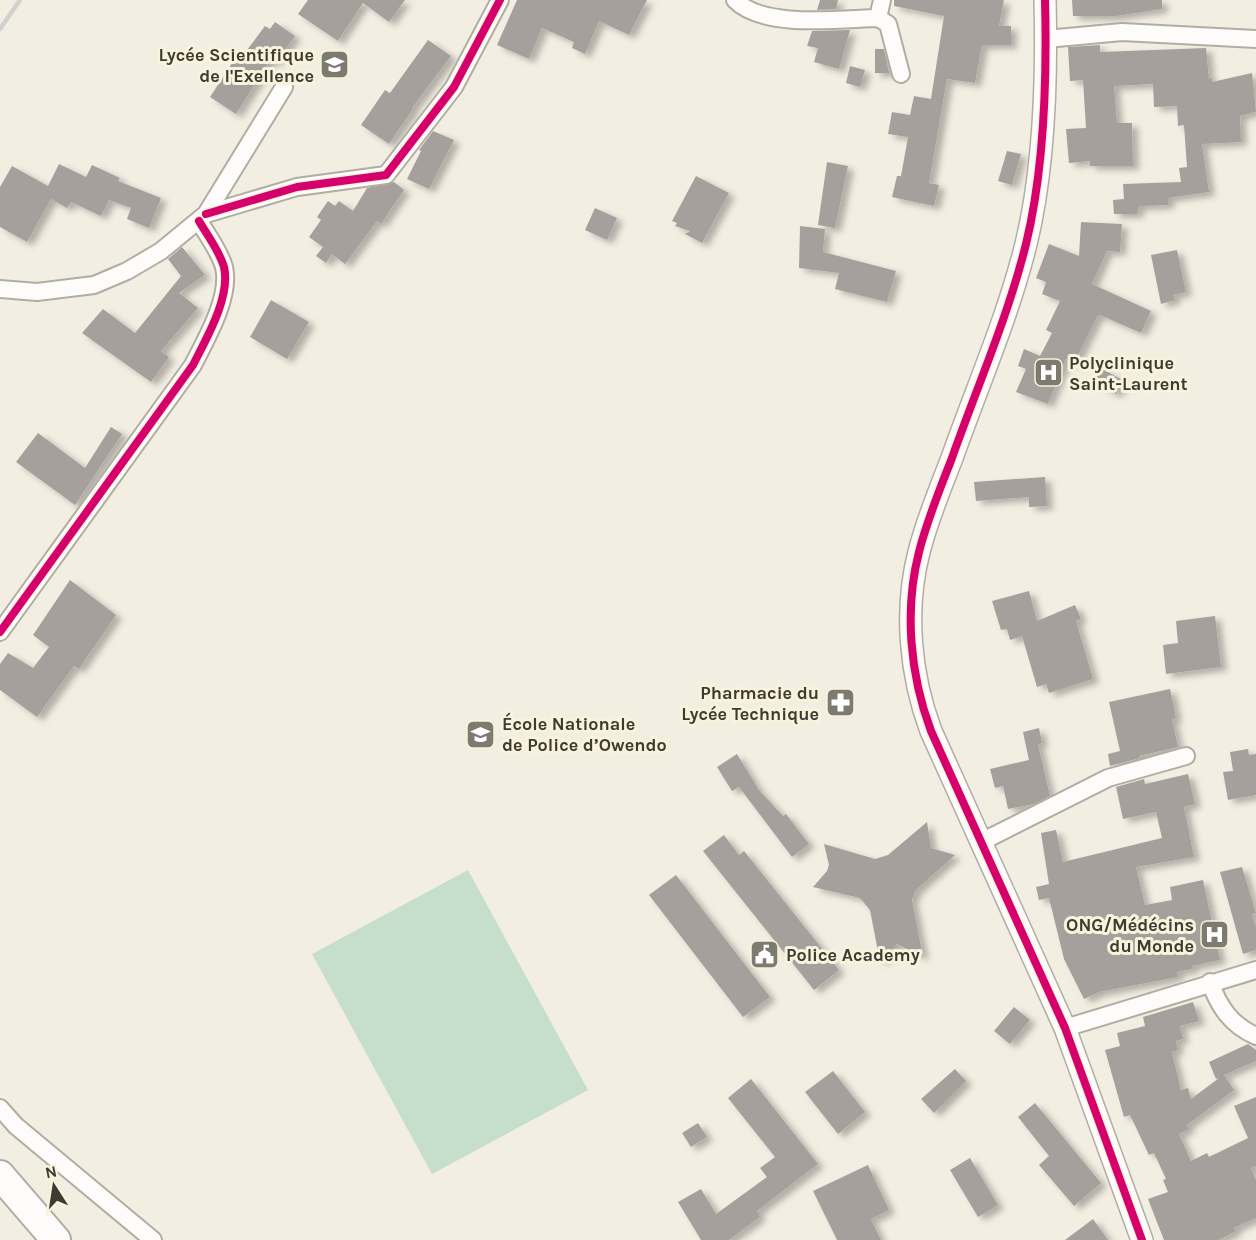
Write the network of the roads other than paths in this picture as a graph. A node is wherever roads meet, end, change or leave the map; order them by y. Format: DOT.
graph roads {
  1 [pos="500,0"];
  2 [pos="735,0"];
  3 [pos="882,0"];
  4 [pos="1046,0"];
  5 [pos="878,18"];
  6 [pos="1046,39"];
  7 [pos="1256,39"];
  8 [pos="901,74"];
  9 [pos="284,87"];
  10 [pos="203,217"];
  11 [pos="0,289"];
  12 [pos="0,632"];
  13 [pos="1186,756"];
  14 [pos="981,842"];
  15 [pos="1256,970"];
  16 [pos="1210,982"];
  17 [pos="1065,1028"];
  18 [pos="1256,1036"];
  19 [pos="0,1107"];
  20 [pos="0,1175"];
  21 [pos="56,1240"];
  22 [pos="153,1240"];
  23 [pos="1142,1240"];
  1 -- 10 [label="street"];
  2 -- 5 [label="street"];
  3 -- 5 [label="street"];
  4 -- 6 [label="street"];
  5 -- 8 [label="street"];
  6 -- 7 [label="street"];
  6 -- 14 [label="street"];
  9 -- 10 [label="street"];
  10 -- 11 [label="street"];
  10 -- 12 [label="street"];
  13 -- 14 [label="street"];
  14 -- 17 [label="street"];
  15 -- 16 [label="street"];
  16 -- 17 [label="street"];
  16 -- 18 [label="street"];
  17 -- 23 [label="street"];
  19 -- 22 [label="street"];
  20 -- 21 [label="highway"];
}
